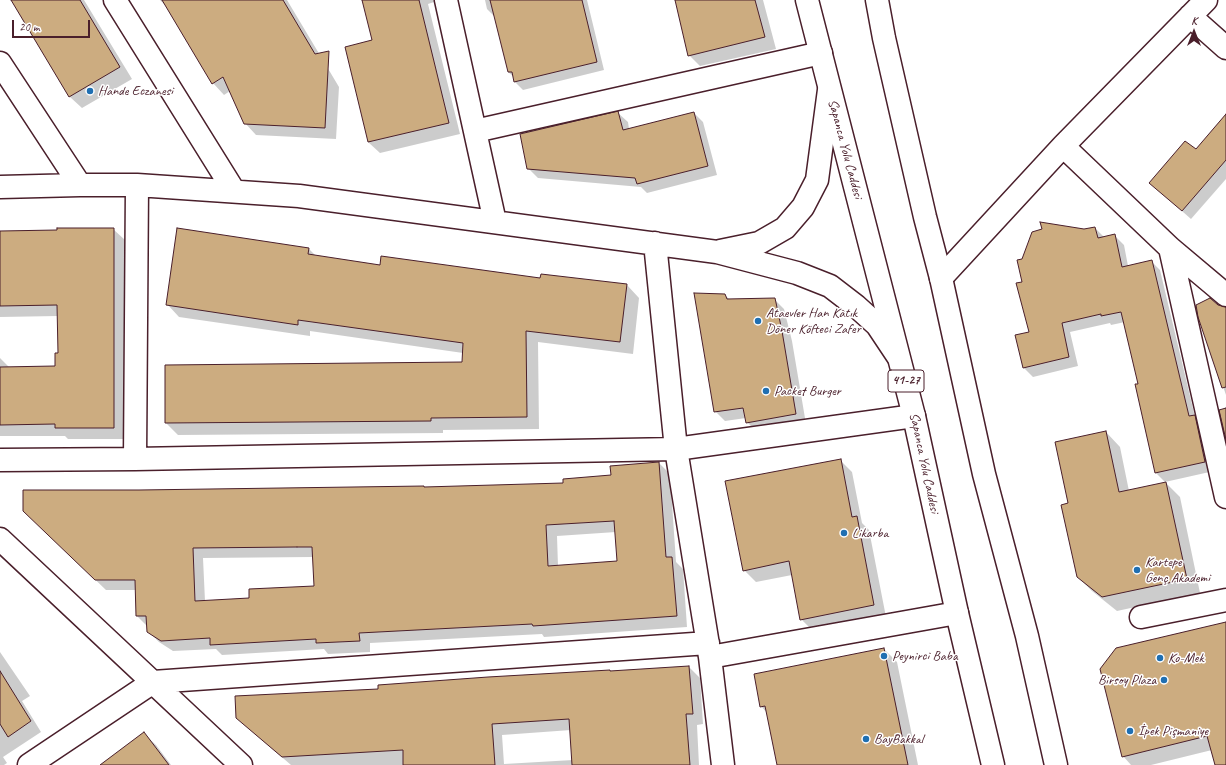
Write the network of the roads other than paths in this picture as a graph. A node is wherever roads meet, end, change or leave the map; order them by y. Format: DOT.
graph roads {
  1 [pos="115,0"];
  2 [pos="446,0"];
  3 [pos="807,0"];
  4 [pos="877,0"];
  5 [pos="1206,0"];
  6 [pos="1190,16"];
  7 [pos="1226,48"];
  8 [pos="821,53"];
  9 [pos="0,63"];
  10 [pos="830,90"];
  11 [pos="475,131"];
  12 [pos="1063,146"];
  13 [pos="80,185"];
  14 [pos="137,185"];
  15 [pos="0,187"];
  16 [pos="234,191"];
  17 [pos="495,222"];
  18 [pos="655,243"];
  19 [pos="1170,248"];
  20 [pos="717,252"];
  21 [pos="941,278"];
  22 [pos="1226,295"];
  23 [pos="900,360"];
  24 [pos="914,416"];
  25 [pos="676,449"];
  26 [pos="135,459"];
  27 [pos="0,460"];
  28 [pos="1226,497"];
  29 [pos="0,539"];
  30 [pos="1226,600"];
  31 [pos="957,613"];
  32 [pos="1141,617"];
  33 [pos="709,650"];
  34 [pos="153,682"];
  35 [pos="28,765"];
  36 [pos="241,765"];
  37 [pos="723,765"];
  38 [pos="993,765"];
  39 [pos="1056,765"];
  1 -- 16 [label="main road"];
  2 -- 11 [label="main road"];
  3 -- 8 [label="main road, Sapanca Yolu Caddesi / 41-27"];
  4 -- 21 [label="main road"];
  5 -- 6 [label="main road"];
  6 -- 7 [label="main road"];
  6 -- 12 [label="main road"];
  8 -- 10 [label="main road, Sapanca Yolu Caddesi / 41-27"];
  8 -- 11 [label="main road"];
  9 -- 13 [label="main road"];
  10 -- 20 [label="main road"];
  10 -- 23 [label="main road, Sapanca Yolu Caddesi / 41-27"];
  11 -- 17 [label="main road"];
  12 -- 19 [label="main road"];
  12 -- 21 [label="main road"];
  13 -- 14 [label="main road"];
  13 -- 15 [label="main road"];
  14 -- 16 [label="main road"];
  14 -- 26 [label="main road"];
  16 -- 17 [label="main road"];
  17 -- 18 [label="main road"];
  18 -- 20 [label="main road"];
  18 -- 25 [label="main road"];
  19 -- 22 [label="main road"];
  19 -- 28 [label="main road"];
  20 -- 23 [label="main road"];
  21 -- 39 [label="main road"];
  23 -- 24 [label="main road, Sapanca Yolu Caddesi / 41-27"];
  24 -- 25 [label="main road"];
  24 -- 31 [label="main road, Sapanca Yolu Caddesi / 41-27"];
  25 -- 26 [label="main road"];
  25 -- 33 [label="main road"];
  26 -- 27 [label="main road"];
  29 -- 34 [label="main road"];
  30 -- 32 [label="main road"];
  31 -- 33 [label="main road"];
  31 -- 38 [label="main road, Sapanca Yolu Caddesi / 41-27"];
  33 -- 34 [label="main road"];
  33 -- 37 [label="main road"];
  34 -- 35 [label="main road"];
  34 -- 36 [label="main road"];
}
